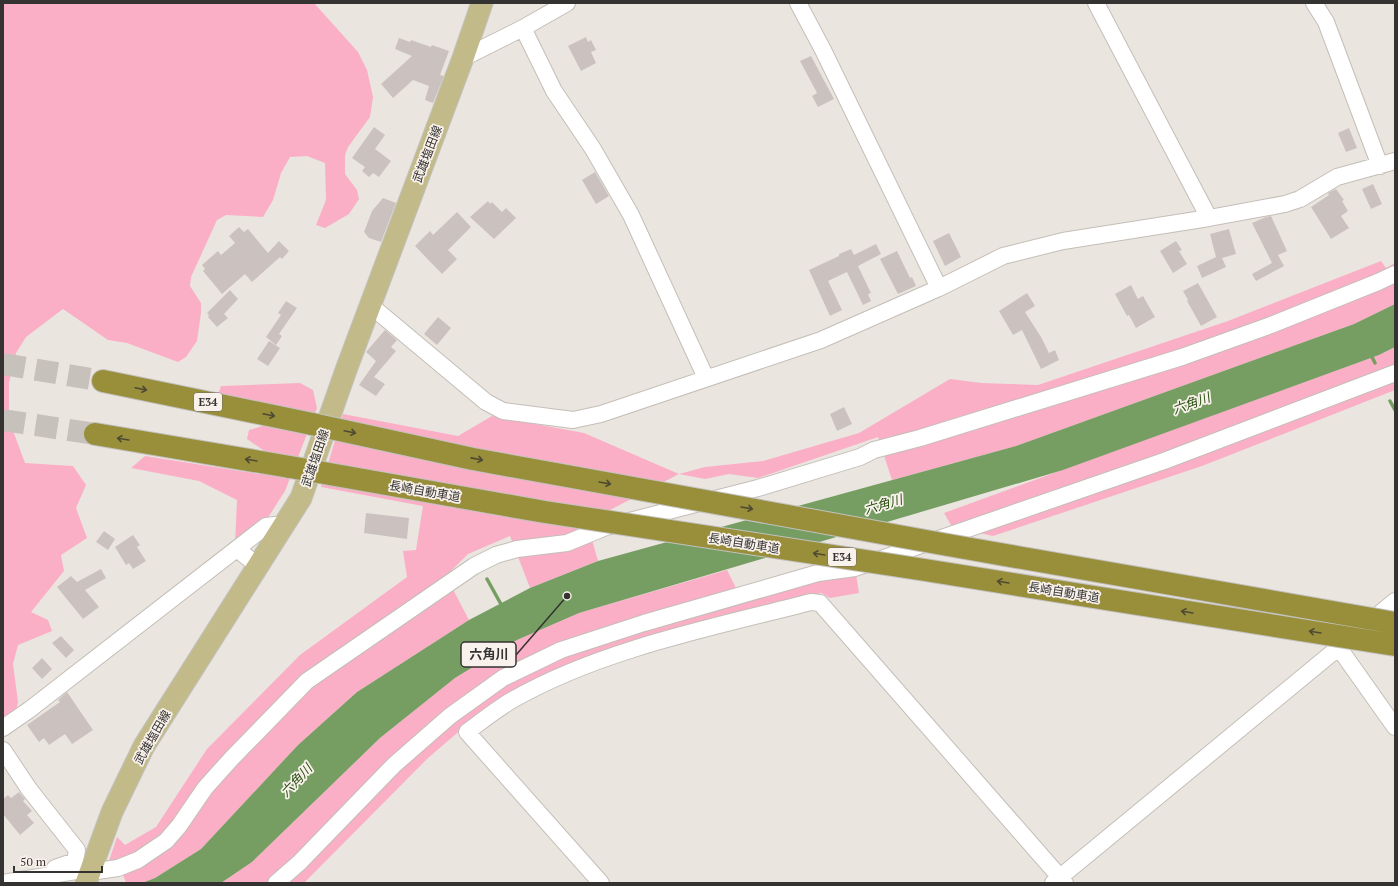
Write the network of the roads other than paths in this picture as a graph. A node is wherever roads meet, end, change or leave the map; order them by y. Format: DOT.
graph roads {
  1 [pos="482,3"];
  2 [pos="567,3"];
  3 [pos="798,3"];
  4 [pos="1096,3"];
  5 [pos="1314,3"];
  6 [pos="523,28"];
  7 [pos="463,58"];
  8 [pos="1388,163"];
  9 [pos="1209,218"];
  10 [pos="1395,274"];
  11 [pos="939,288"];
  12 [pos="370,306"];
  13 [pos="1395,374"];
  14 [pos="706,378"];
  15 [pos="103,381"];
  16 [pos="95,434"];
  17 [pos="285,524"];
  18 [pos="237,549"];
  19 [pos="258,566"];
  20 [pos="1395,601"];
  21 [pos="1395,623"];
  22 [pos="1395,645"];
  23 [pos="1339,648"];
  24 [pos="1395,727"];
  25 [pos="3,728"];
  26 [pos="3,750"];
  27 [pos="41,877"];
  28 [pos="88,878"];
  29 [pos="1059,881"];
  30 [pos="3,883"];
  31 [pos="276,883"];
  32 [pos="601,883"];
  1 -- 7 [label="main road, 武雄塩田線"];
  2 -- 6 [label="street"];
  3 -- 11 [label="street"];
  4 -- 9 [label="street"];
  5 -- 8 [label="street"];
  6 -- 7 [label="street"];
  6 -- 14 [label="street"];
  7 -- 12 [label="main road, 武雄塩田線"];
  8 -- 9 [label="street"];
  9 -- 11 [label="street"];
  10 -- 28 [label="street"];
  11 -- 14 [label="street"];
  12 -- 14 [label="street"];
  12 -- 17 [label="main road, 武雄塩田線"];
  13 -- 31 [label="street"];
  15 -- 21 [label="highway, E34, one-way, bridge"];
  22 -- 16 [label="highway, 長崎自動車道 / E34, one-way, bridge"];
  17 -- 18 [label="street"];
  17 -- 19 [label="main road, 武雄塩田線"];
  18 -- 19 [label="street"];
  18 -- 25 [label="street"];
  19 -- 28 [label="main road, 武雄塩田線"];
  20 -- 23 [label="street"];
  23 -- 24 [label="street"];
  23 -- 29 [label="street"];
  26 -- 27 [label="street"];
  27 -- 28 [label="street"];
  27 -- 30 [label="street"];
  29 -- 32 [label="street"];
}
